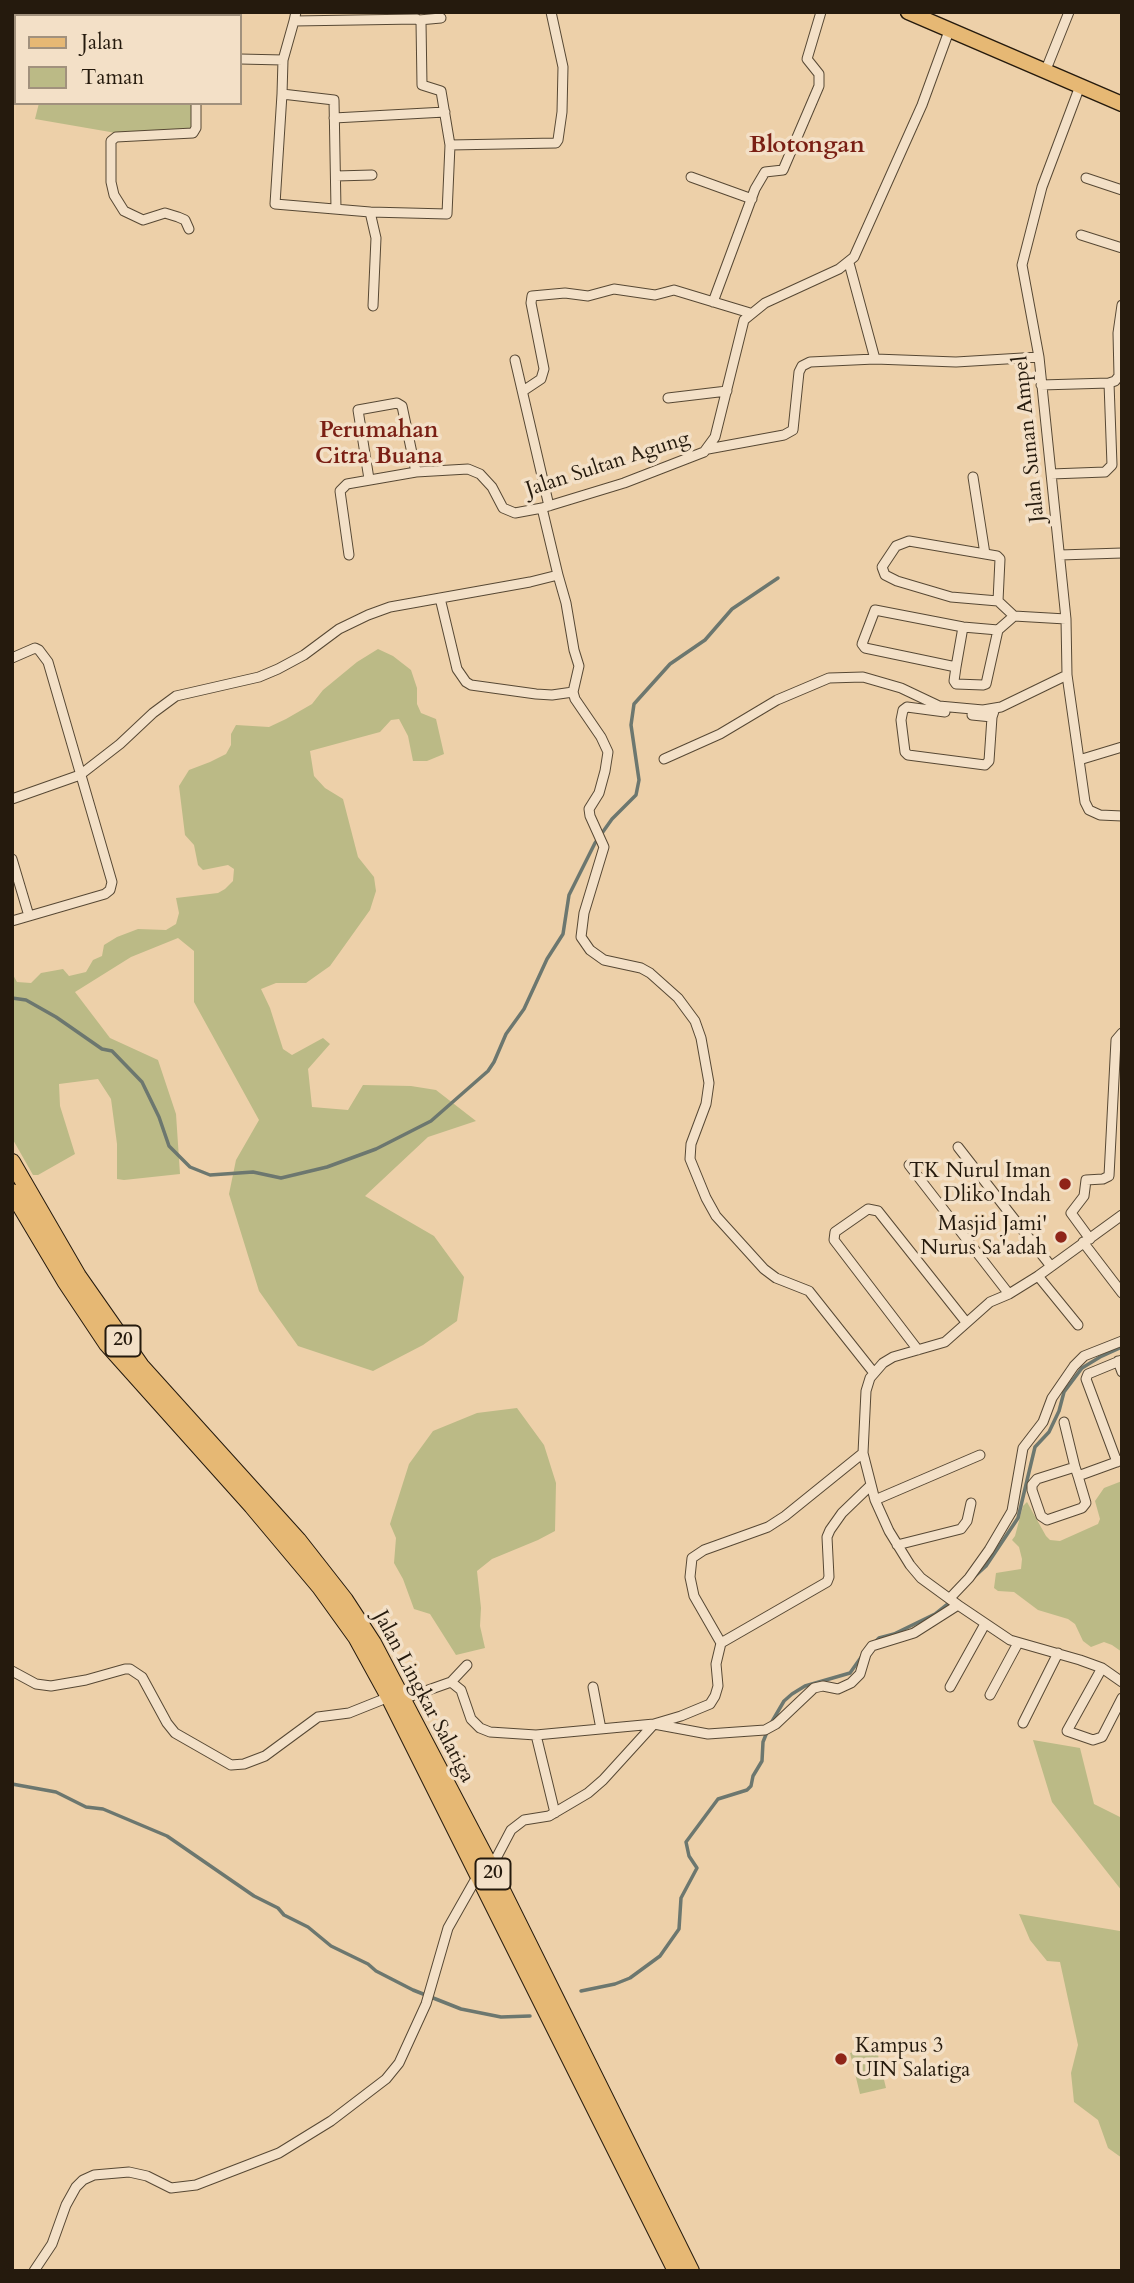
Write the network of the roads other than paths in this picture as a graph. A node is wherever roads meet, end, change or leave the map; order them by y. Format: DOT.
graph roads {
  1 [pos="551,12"];
  2 [pos="821,12"];
  3 [pos="908,12"];
  4 [pos="1069,12"];
  5 [pos="295,17"];
  6 [pos="441,18"];
  7 [pos="419,20"];
  8 [pos="949,31"];
  9 [pos="242,59"];
  10 [pos="283,60"];
  11 [pos="1045,72"];
  12 [pos="1080,86"];
  13 [pos="282,94"];
  14 [pos="1122,104"];
  15 [pos="196,105"];
  16 [pos="445,112"];
  17 [pos="334,118"];
  18 [pos="450,145"];
  19 [pos="372,175"];
  20 [pos="336,176"];
  21 [pos="691,177"];
  22 [pos="1086,178"];
  23 [pos="1122,190"];
  24 [pos="752,199"];
  25 [pos="336,209"];
  26 [pos="370,212"];
  27 [pos="189,229"];
  28 [pos="1081,235"];
  29 [pos="1122,248"];
  30 [pos="849,263"];
  31 [pos="713,302"];
  32 [pos="1122,305"];
  33 [pos="373,306"];
  34 [pos="750,313"];
  35 [pos="1039,356"];
  36 [pos="875,359"];
  37 [pos="515,360"];
  38 [pos="1109,383"];
  39 [pos="1041,385"];
  40 [pos="523,391"];
  41 [pos="727,391"];
  42 [pos="668,398"];
  43 [pos="708,449"];
  44 [pos="416,472"];
  45 [pos="1051,474"];
  46 [pos="974,477"];
  47 [pos="369,479"];
  48 [pos="546,507"];
  49 [pos="1122,553"];
  50 [pos="985,554"];
  51 [pos="349,555"];
  52 [pos="1060,555"];
  53 [pos="558,575"];
  54 [pos="440,598"];
  55 [pos="998,601"];
  56 [pos="1014,615"];
  57 [pos="1066,619"];
  58 [pos="963,627"];
  59 [pos="998,630"];
  60 [pos="12,658"];
  61 [pos="956,667"];
  62 [pos="1067,675"];
  63 [pos="573,692"];
  64 [pos="993,713"];
  65 [pos="1122,747"];
  66 [pos="664,759"];
  67 [pos="1079,760"];
  68 [pos="80,775"];
  69 [pos="12,799"];
  70 [pos="1122,816"];
  71 [pos="12,859"];
  72 [pos="29,916"];
  73 [pos="12,921"];
  74 [pos="1122,1033"];
  75 [pos="958,1147"];
  76 [pos="12,1162"];
  77 [pos="909,1165"];
  78 [pos="12,1192"];
  79 [pos="1122,1215"];
  80 [pos="1086,1240"];
  81 [pos="1050,1265"];
  82 [pos="1038,1276"];
  83 [pos="1122,1293"];
  84 [pos="1009,1294"];
  85 [pos="966,1322"];
  86 [pos="1078,1325"];
  87 [pos="1122,1341"];
  88 [pos="918,1350"];
  89 [pos="1120,1361"];
  90 [pos="136,1370"];
  91 [pos="1122,1372"];
  92 [pos="874,1373"];
  93 [pos="1064,1422"];
  94 [pos="863,1453"];
  95 [pos="980,1455"];
  96 [pos="1119,1461"];
  97 [pos="1077,1472"];
  98 [pos="871,1485"];
  99 [pos="876,1500"];
  100 [pos="971,1503"];
  101 [pos="897,1545"];
  102 [pos="954,1601"];
  103 [pos="985,1624"];
  104 [pos="721,1643"];
  105 [pos="1018,1643"];
  106 [pos="1058,1653"];
  107 [pos="467,1665"];
  108 [pos="1102,1668"];
  109 [pos="12,1671"];
  110 [pos="452,1682"];
  111 [pos="1122,1682"];
  112 [pos="593,1687"];
  113 [pos="950,1687"];
  114 [pos="990,1695"];
  115 [pos="396,1698"];
  116 [pos="1122,1699"];
  117 [pos="1023,1723"];
  118 [pos="654,1724"];
  119 [pos="601,1729"];
  120 [pos="536,1735"];
  121 [pos="555,1813"];
  122 [pos="484,1872"];
  123 [pos="34,2271"];
  124 [pos="676,2271"];
  125 [pos="691,2271"];
  1 -- 18 [label="street"];
  2 -- 24 [label="street"];
  3 -- 8 [label="main road"];
  4 -- 11 [label="street"];
  5 -- 7 [label="street"];
  5 -- 10 [label="street"];
  6 -- 7 [label="street"];
  7 -- 16 [label="street"];
  8 -- 11 [label="main road"];
  8 -- 30 [label="street"];
  9 -- 10 [label="street"];
  10 -- 13 [label="street"];
  11 -- 12 [label="main road"];
  12 -- 14 [label="main road"];
  12 -- 35 [label="street, Jalan Sunan Ampel"];
  13 -- 17 [label="street"];
  13 -- 25 [label="street"];
  15 -- 27 [label="street"];
  16 -- 17 [label="street"];
  16 -- 18 [label="street"];
  17 -- 20 [label="street"];
  18 -- 26 [label="street"];
  19 -- 20 [label="street"];
  20 -- 25 [label="street"];
  21 -- 24 [label="street"];
  22 -- 23 [label="street"];
  24 -- 31 [label="street"];
  25 -- 26 [label="street"];
  26 -- 33 [label="street"];
  28 -- 29 [label="street"];
  30 -- 34 [label="street"];
  30 -- 36 [label="street"];
  31 -- 34 [label="street"];
  31 -- 40 [label="street"];
  32 -- 38 [label="street"];
  34 -- 41 [label="street, Jalan Sultan Agung"];
  35 -- 36 [label="street"];
  35 -- 39 [label="street, Jalan Sunan Ampel"];
  36 -- 43 [label="street"];
  37 -- 40 [label="street"];
  38 -- 39 [label="street"];
  38 -- 45 [label="street"];
  39 -- 45 [label="street, Jalan Sunan Ampel"];
  40 -- 48 [label="street"];
  41 -- 42 [label="street"];
  41 -- 43 [label="street, Jalan Sultan Agung"];
  43 -- 48 [label="street, Jalan Sultan Agung"];
  44 -- 47 [label="street, Jalan Sultan Agung"];
  44 -- 47 [label="street"];
  44 -- 48 [label="street, Jalan Sultan Agung"];
  45 -- 52 [label="street, Jalan Sunan Ampel"];
  46 -- 50 [label="street"];
  47 -- 51 [label="street, Jalan Sultan Agung"];
  48 -- 53 [label="street"];
  49 -- 52 [label="street"];
  50 -- 55 [label="street"];
  50 -- 55 [label="street"];
  52 -- 57 [label="street, Jalan Sunan Ampel"];
  53 -- 54 [label="street"];
  53 -- 63 [label="street"];
  54 -- 63 [label="street"];
  54 -- 68 [label="street"];
  55 -- 56 [label="street"];
  56 -- 57 [label="street"];
  56 -- 59 [label="street"];
  57 -- 62 [label="street, Jalan Sunan Ampel"];
  58 -- 59 [label="street"];
  58 -- 61 [label="street"];
  58 -- 61 [label="street"];
  59 -- 61 [label="street"];
  60 -- 68 [label="street"];
  62 -- 64 [label="street"];
  62 -- 67 [label="street, Jalan Sunan Ampel"];
  63 -- 92 [label="street"];
  64 -- 64 [label="street"];
  64 -- 66 [label="street"];
  65 -- 67 [label="street"];
  67 -- 70 [label="street, Jalan Sunan Ampel"];
  68 -- 69 [label="street"];
  68 -- 72 [label="street"];
  71 -- 72 [label="street"];
  72 -- 73 [label="street"];
  74 -- 80 [label="street"];
  75 -- 81 [label="street"];
  76 -- 90 [label="highway, Jalan Lingkar Salatiga / 20"];
  77 -- 84 [label="street"];
  78 -- 90 [label="highway, Jalan Lingkar Salatiga / 20"];
  79 -- 80 [label="street"];
  80 -- 81 [label="street"];
  80 -- 83 [label="street"];
  81 -- 82 [label="street"];
  82 -- 84 [label="street"];
  82 -- 86 [label="street"];
  84 -- 85 [label="street"];
  85 -- 88 [label="street"];
  85 -- 88 [label="street"];
  87 -- 102 [label="street"];
  88 -- 92 [label="street"];
  89 -- 91 [label="street"];
  89 -- 96 [label="street"];
  90 -- 115 [label="highway, Jalan Lingkar Salatiga / 20"];
  92 -- 94 [label="street"];
  93 -- 97 [label="street"];
  94 -- 98 [label="street"];
  94 -- 104 [label="street"];
  95 -- 99 [label="street"];
  96 -- 97 [label="street"];
  97 -- 97 [label="street"];
  98 -- 99 [label="street"];
  98 -- 104 [label="street"];
  99 -- 101 [label="street"];
  100 -- 101 [label="street"];
  101 -- 102 [label="street"];
  102 -- 103 [label="street"];
  102 -- 118 [label="street"];
  103 -- 105 [label="street"];
  103 -- 113 [label="street"];
  104 -- 118 [label="street"];
  105 -- 106 [label="street"];
  105 -- 114 [label="street"];
  106 -- 108 [label="street"];
  106 -- 117 [label="street"];
  107 -- 110 [label="street"];
  108 -- 111 [label="street"];
  108 -- 116 [label="street"];
  109 -- 115 [label="street"];
  110 -- 115 [label="street"];
  110 -- 120 [label="street"];
  112 -- 119 [label="street"];
  115 -- 122 [label="highway, Jalan Lingkar Salatiga / 20"];
  118 -- 119 [label="street"];
  118 -- 121 [label="street"];
  119 -- 120 [label="street"];
  120 -- 121 [label="street"];
  121 -- 122 [label="street"];
  122 -- 123 [label="street"];
  122 -- 124 [label="highway, Jalan Lingkar Salatiga / 20"];
  122 -- 125 [label="highway, Jalan Lingkar Salatiga / 20"];
}
